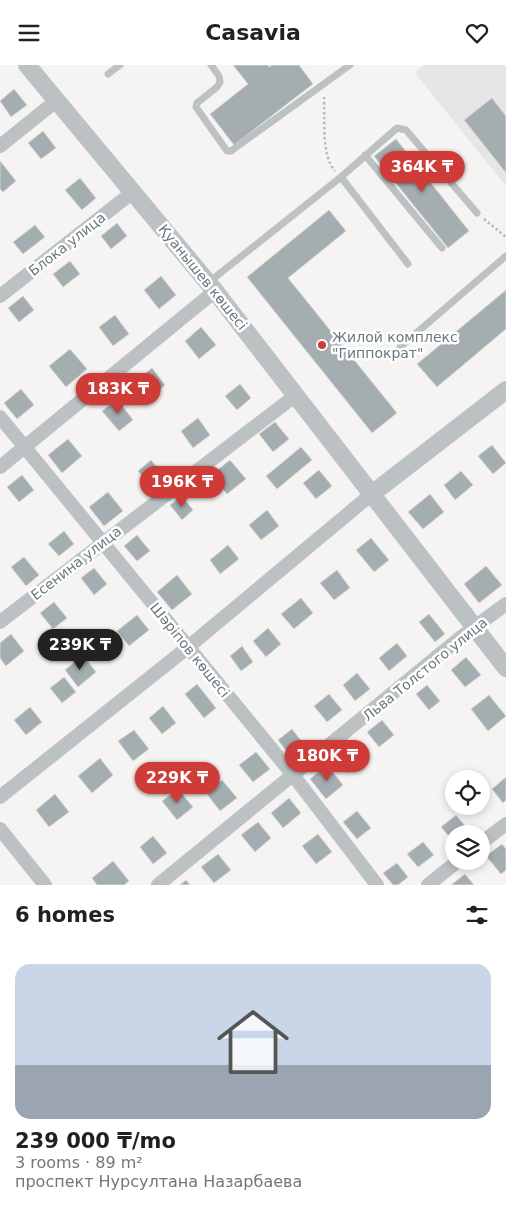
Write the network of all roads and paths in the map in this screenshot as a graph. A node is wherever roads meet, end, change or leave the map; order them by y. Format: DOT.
graph roads {
  1 [pos="27,65"];
  2 [pos="120,65"];
  3 [pos="211,65"];
  4 [pos="350,65"];
  5 [pos="108,75"];
  6 [pos="323,85"];
  7 [pos="56,101"];
  8 [pos="0,146"];
  9 [pos="365,155"];
  10 [pos="340,177"];
  11 [pos="133,192"];
  12 [pos="477,213"];
  13 [pos="506,237"];
  14 [pos="442,248"];
  15 [pos="506,256"];
  16 [pos="408,264"];
  17 [pos="212,287"];
  18 [pos="0,296"];
  19 [pos="400,347"];
  20 [pos="506,390"];
  21 [pos="296,395"];
  22 [pos="0,417"];
  23 [pos="24,447"];
  24 [pos="0,467"];
  25 [pos="373,493"];
  26 [pos="102,543"];
  27 [pos="506,604"];
  28 [pos="0,622"];
  29 [pos="474,628"];
  30 [pos="187,648"];
  31 [pos="506,668"];
  32 [pos="293,775"];
  33 [pos="0,797"];
  34 [pos="506,824"];
  35 [pos="0,829"];
  36 [pos="490,836"];
  37 [pos="447,870"];
  38 [pos="45,885"];
  39 [pos="158,885"];
  40 [pos="377,885"];
  41 [pos="428,885"];
  1 -- 7 [label="street, Қуанышев көшесі"];
  2 -- 5 [label="lane"];
  3 -- 6 [label="lane"];
  4 -- 6 [label="lane"];
  6 -- 10 [label="path"];
  7 -- 8 [label="street"];
  7 -- 11 [label="street, Қуанышев көшесі"];
  9 -- 10 [label="lane"];
  9 -- 12 [label="lane"];
  9 -- 14 [label="lane"];
  10 -- 16 [label="lane"];
  10 -- 17 [label="lane"];
  11 -- 17 [label="street, Қуанышев көшесі"];
  11 -- 18 [label="street, Блока улица"];
  12 -- 13 [label="path"];
  15 -- 19 [label="lane"];
  17 -- 21 [label="street, Қуанышев көшесі"];
  17 -- 23 [label="street"];
  20 -- 25 [label="street"];
  21 -- 25 [label="street, Қуанышев көшесі"];
  21 -- 26 [label="street, Есенина улица"];
  22 -- 23 [label="street, Шәріпов көшесі"];
  23 -- 24 [label="street"];
  23 -- 26 [label="street, Шәріпов көшесі"];
  25 -- 29 [label="street, Қуанышев көшесі"];
  25 -- 30 [label="street"];
  26 -- 28 [label="street, Есенина улица"];
  26 -- 30 [label="street, Шәріпов көшесі"];
  27 -- 29 [label="street, Льва Толстого улица"];
  29 -- 31 [label="street, Қуанышев көшесі"];
  29 -- 32 [label="street, Льва Толстого улица"];
  30 -- 32 [label="street, Шәріпов көшесі"];
  30 -- 33 [label="street"];
  32 -- 39 [label="street, Льва Толстого улица"];
  32 -- 40 [label="street, Шәріпов көшесі"];
  34 -- 36 [label="street"];
  35 -- 38 [label="street"];
  37 -- 41 [label="street"];
}
